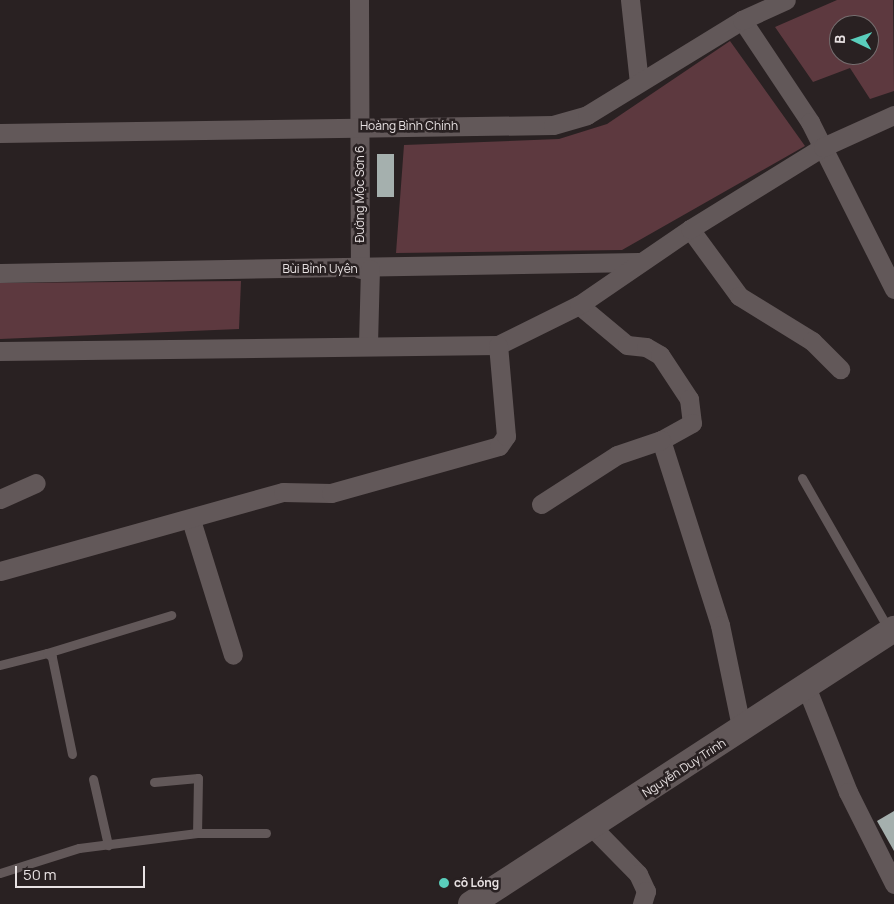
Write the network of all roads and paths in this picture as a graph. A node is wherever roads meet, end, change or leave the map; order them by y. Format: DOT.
graph roads {
  1 [pos="359,0"];
  2 [pos="630,0"];
  3 [pos="786,0"];
  4 [pos="742,20"];
  5 [pos="639,83"];
  6 [pos="894,114"];
  7 [pos="360,126"];
  8 [pos="0,133"];
  9 [pos="823,147"];
  10 [pos="690,229"];
  11 [pos="639,262"];
  12 [pos="365,269"];
  13 [pos="0,273"];
  14 [pos="894,290"];
  15 [pos="579,305"];
  16 [pos="368,344"];
  17 [pos="498,345"];
  18 [pos="0,351"];
  19 [pos="840,369"];
  20 [pos="661,440"];
  21 [pos="802,478"];
  22 [pos="36,483"];
  23 [pos="0,499"];
  24 [pos="541,504"];
  25 [pos="191,520"];
  26 [pos="0,571"];
  27 [pos="172,615"];
  28 [pos="893,633"];
  29 [pos="47,654"];
  30 [pos="233,655"];
  31 [pos="0,665"];
  32 [pos="807,689"];
  33 [pos="742,731"];
  34 [pos="72,754"];
  35 [pos="93,779"];
  36 [pos="154,782"];
  37 [pos="592,827"];
  38 [pos="196,833"];
  39 [pos="266,833"];
  40 [pos="108,845"];
  41 [pos="0,873"];
  42 [pos="894,884"];
  43 [pos="471,904"];
  44 [pos="642,904"];
  1 -- 7 [label="street, Đường Mộc Sơn 6"];
  2 -- 5 [label="street"];
  3 -- 4 [label="street, Hoàng Bình Chính"];
  4 -- 5 [label="street, Hoàng Bình Chính"];
  4 -- 9 [label="street"];
  5 -- 7 [label="street, Hoàng Bình Chính"];
  6 -- 9 [label="street"];
  7 -- 8 [label="street, Hoàng Bình Chính"];
  7 -- 12 [label="street, Đường Mộc Sơn 6"];
  9 -- 10 [label="street"];
  9 -- 14 [label="street"];
  10 -- 11 [label="street"];
  10 -- 19 [label="street"];
  11 -- 12 [label="street, Bùi Bỉnh Uyên"];
  11 -- 15 [label="street"];
  12 -- 13 [label="street, Bùi Bỉnh Uyên"];
  12 -- 16 [label="street, Đường Mộc Sơn 6"];
  15 -- 17 [label="street"];
  15 -- 20 [label="street"];
  16 -- 17 [label="street"];
  16 -- 18 [label="street"];
  17 -- 25 [label="street"];
  20 -- 24 [label="street"];
  20 -- 33 [label="street"];
  21 -- 28 [label="lane"];
  22 -- 23 [label="street"];
  25 -- 26 [label="street"];
  25 -- 30 [label="street"];
  27 -- 29 [label="lane"];
  28 -- 32 [label="street, Nguyễn Duy Trinh"];
  29 -- 31 [label="lane"];
  29 -- 34 [label="lane"];
  32 -- 33 [label="street, Nguyễn Duy Trinh"];
  32 -- 42 [label="street"];
  33 -- 37 [label="street, Nguyễn Duy Trinh"];
  35 -- 40 [label="lane"];
  36 -- 38 [label="lane"];
  37 -- 43 [label="street, Nguyễn Duy Trinh"];
  37 -- 44 [label="street"];
  38 -- 39 [label="lane"];
  38 -- 40 [label="lane"];
  40 -- 41 [label="lane"];
}
